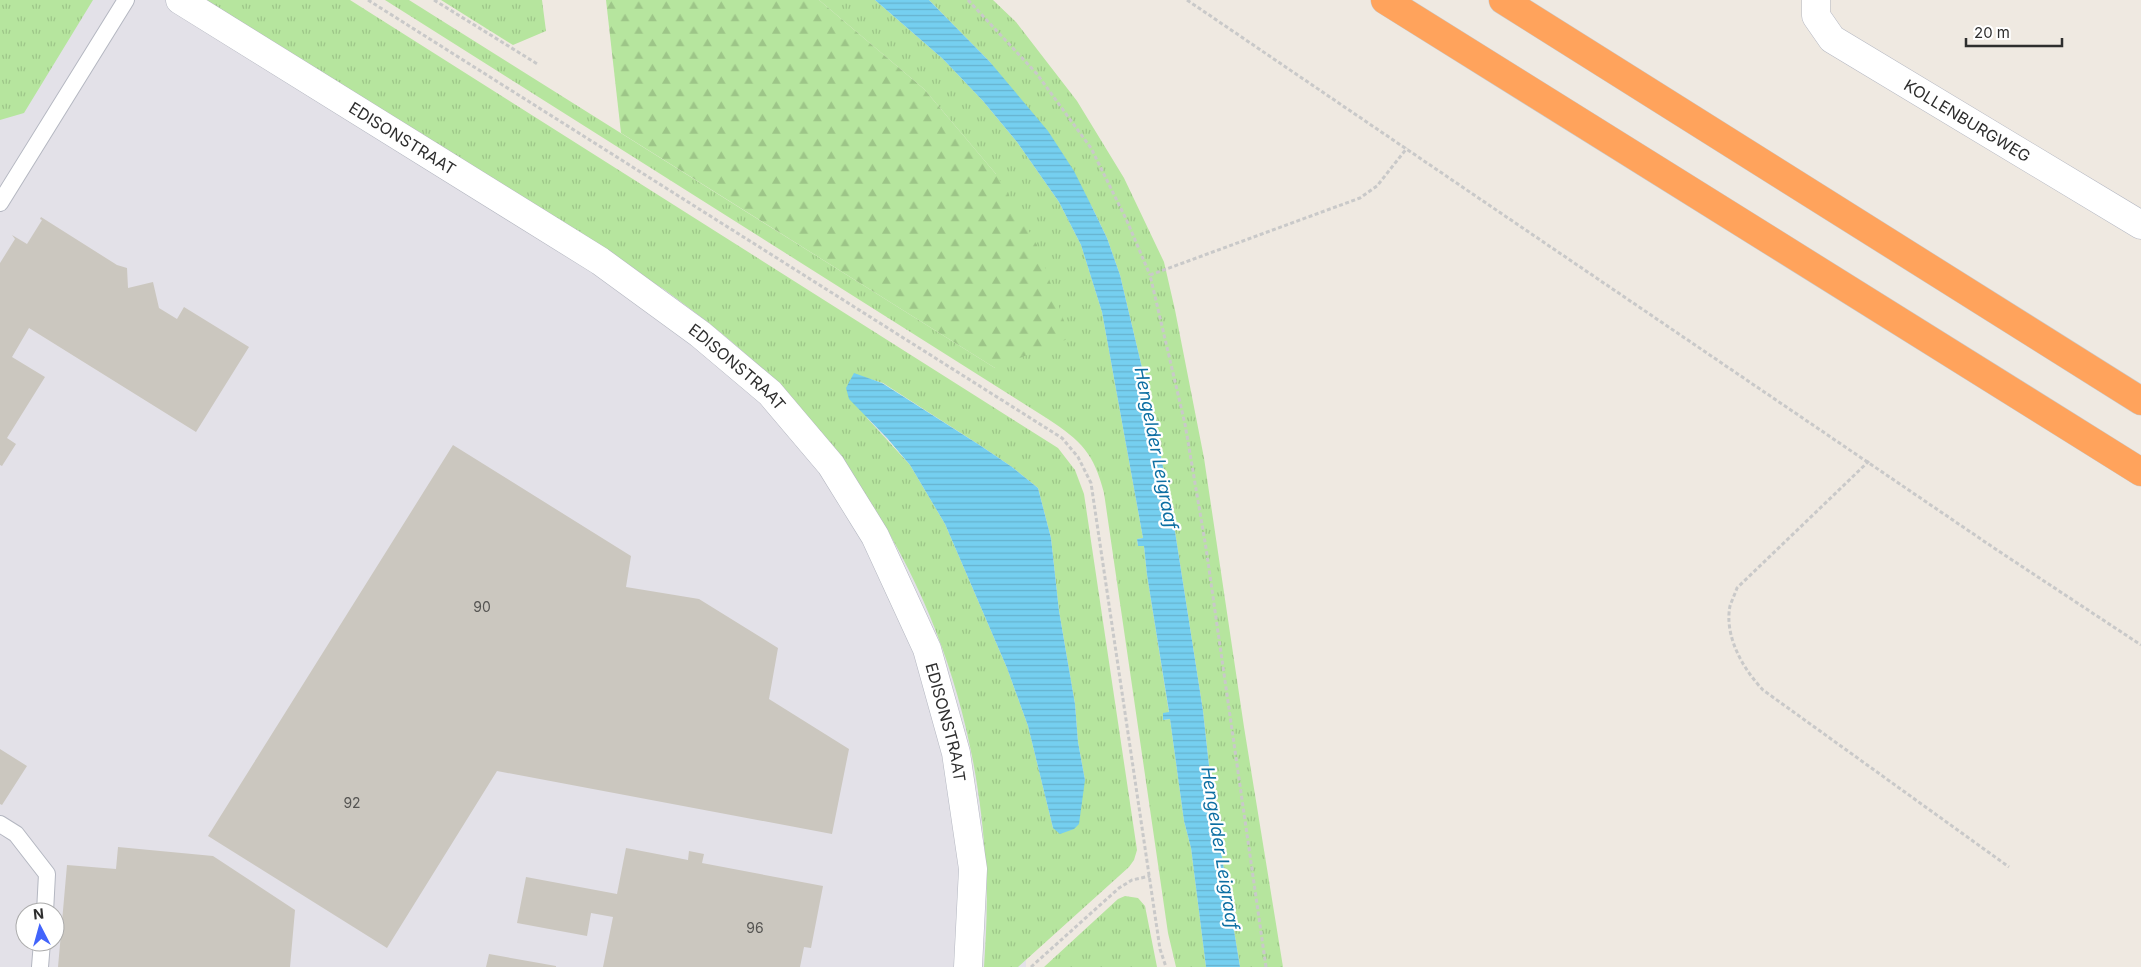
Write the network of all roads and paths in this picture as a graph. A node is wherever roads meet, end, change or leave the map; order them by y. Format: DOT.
graph roads {
  1 [pos="126,0"];
  2 [pos="180,0"];
  3 [pos="368,0"];
  4 [pos="434,0"];
  5 [pos="968,0"];
  6 [pos="1188,0"];
  7 [pos="1385,0"];
  8 [pos="1503,0"];
  9 [pos="1816,0"];
  10 [pos="539,65"];
  11 [pos="1407,148"];
  12 [pos="0,202"];
  13 [pos="2141,225"];
  14 [pos="1150,275"];
  15 [pos="2141,401"];
  16 [pos="1869,461"];
  17 [pos="2141,472"];
  18 [pos="2141,645"];
  19 [pos="0,824"];
  20 [pos="2009,867"];
  21 [pos="1150,876"];
  22 [pos="46,902"];
  23 [pos="41,952"];
  24 [pos="40,967"];
  25 [pos="968,967"];
  26 [pos="1031,967"];
  27 [pos="1166,967"];
  28 [pos="1266,967"];
  1 -- 12 [label="lane"];
  2 -- 25 [label="street, EDISONSTRAAT"];
  3 -- 21 [label="path"];
  4 -- 10 [label="path"];
  5 -- 14 [label="path"];
  6 -- 11 [label="path"];
  7 -- 17 [label="highway"];
  8 -- 15 [label="highway"];
  9 -- 13 [label="street, KOLLENBURGWEG"];
  11 -- 14 [label="path"];
  11 -- 16 [label="path"];
  14 -- 28 [label="path"];
  16 -- 18 [label="path"];
  16 -- 20 [label="path"];
  19 -- 22 [label="lane"];
  21 -- 26 [label="path"];
  21 -- 27 [label="path"];
  23 -- 24 [label="lane"];
}
